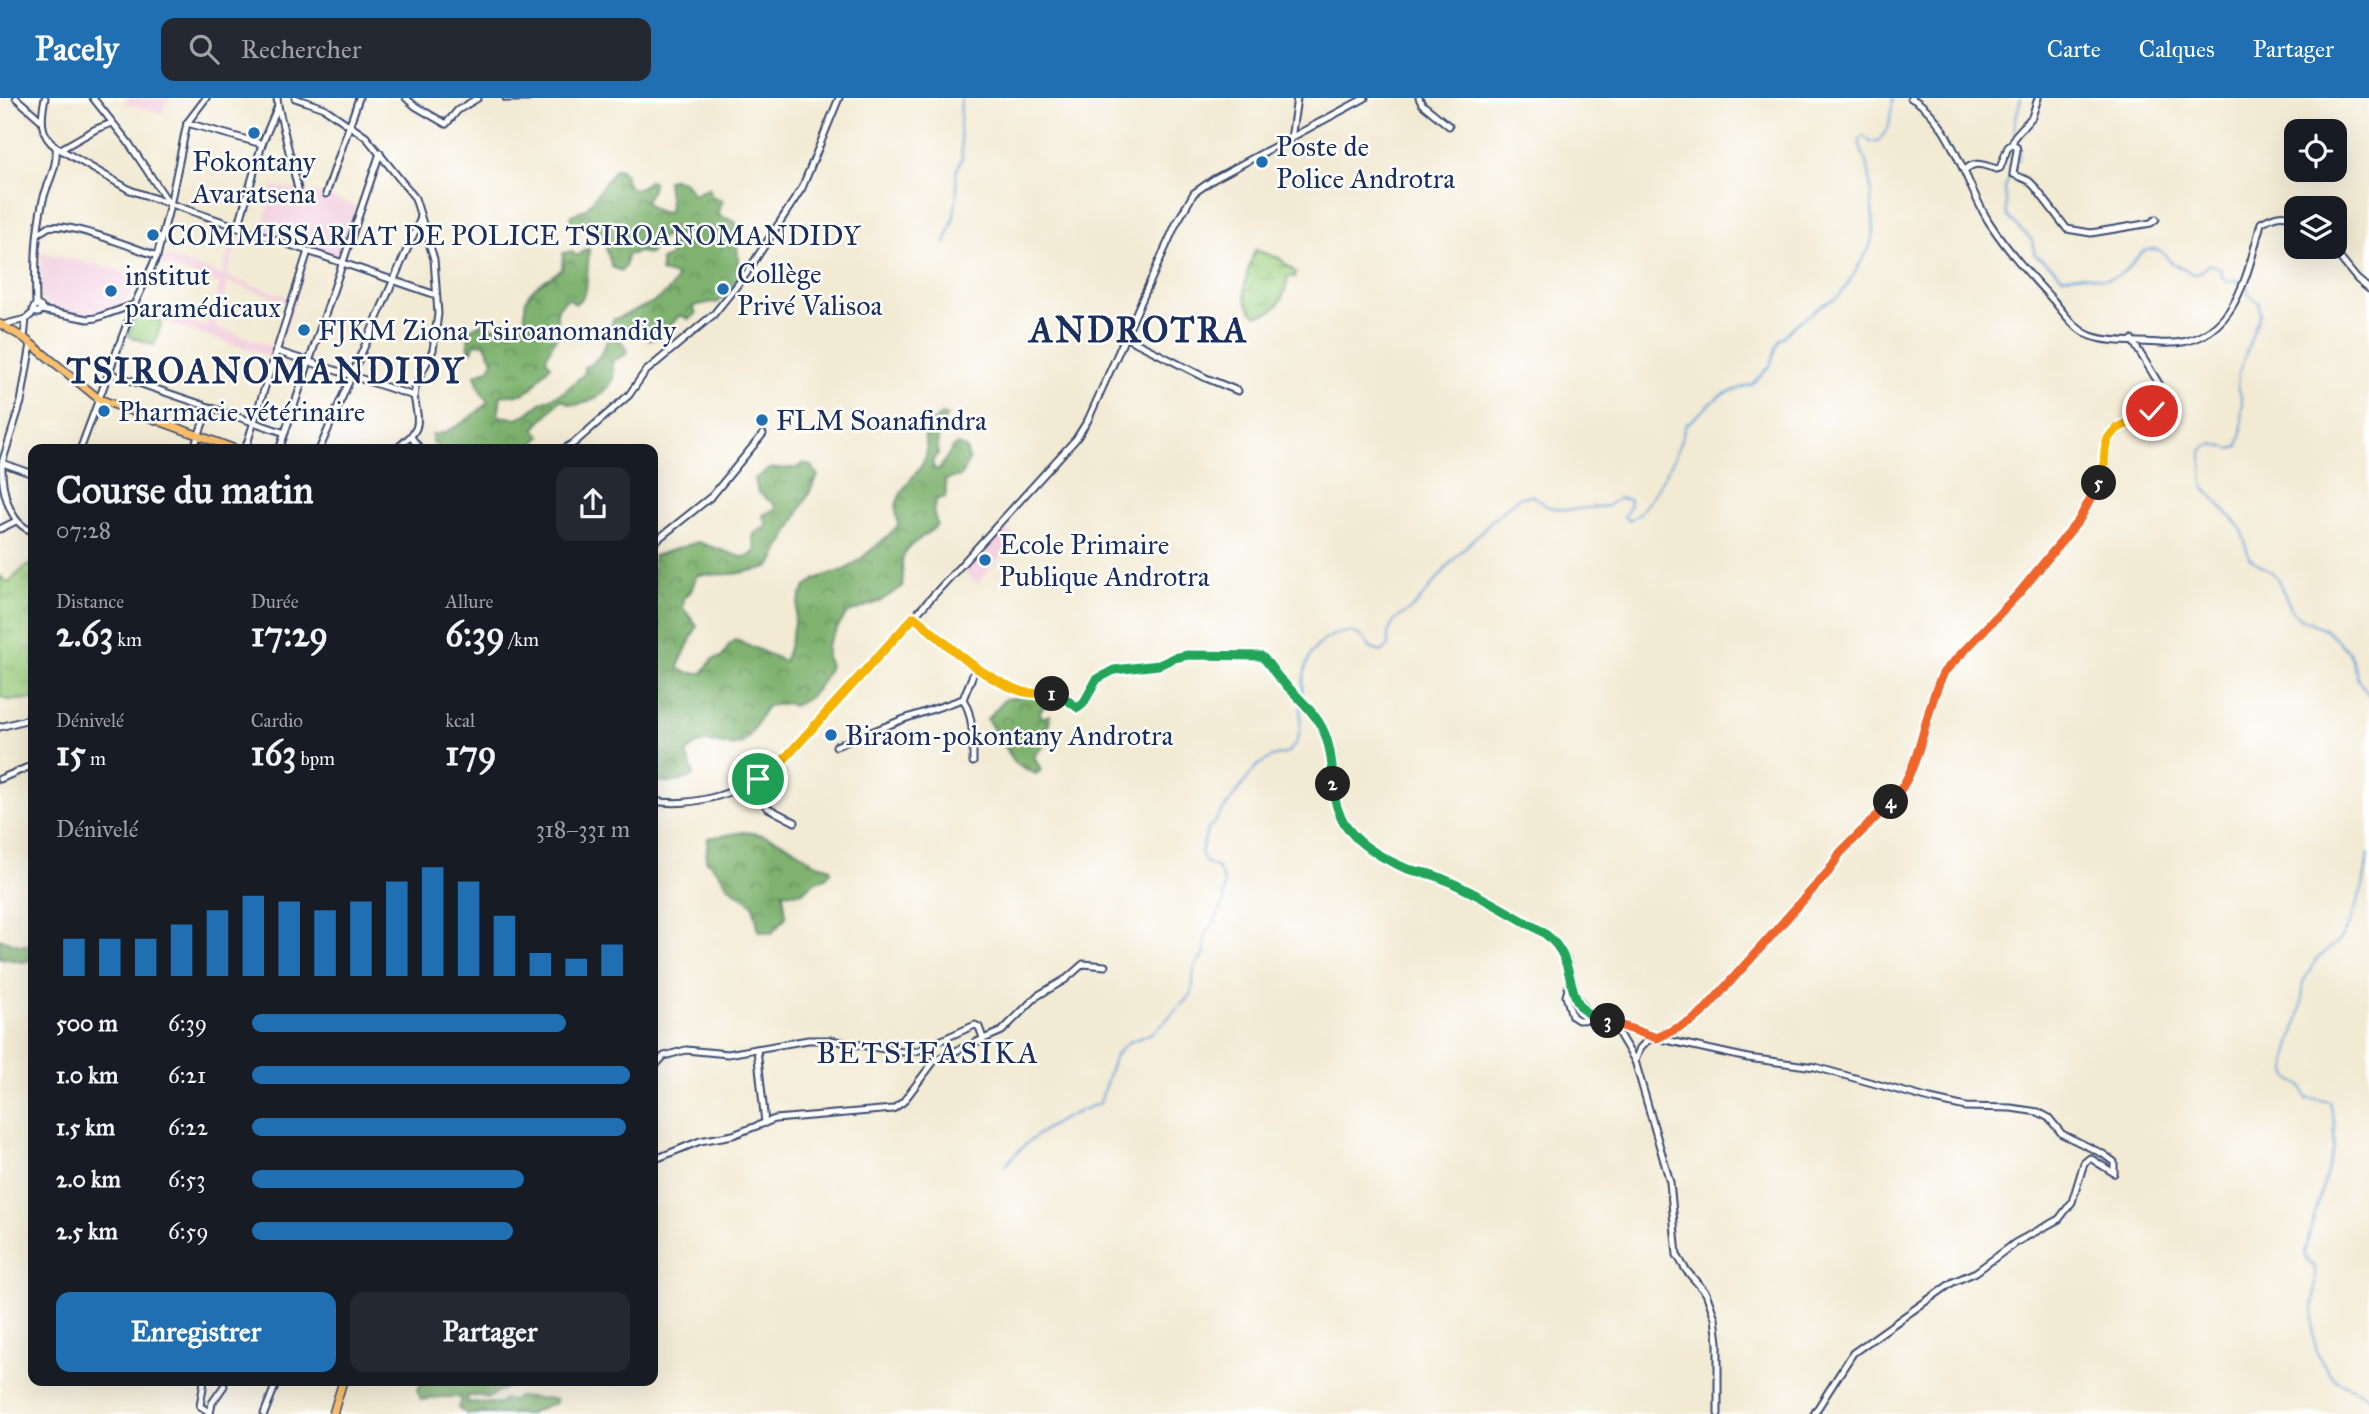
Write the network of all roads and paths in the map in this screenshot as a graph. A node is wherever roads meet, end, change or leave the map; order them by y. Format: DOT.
graph roads {
  1 [pos="16,98"];
  2 [pos="45,98"];
  3 [pos="93,98"];
  4 [pos="206,98"];
  5 [pos="277,98"];
  6 [pos="295,98"];
  7 [pos="359,98"];
  8 [pos="406,98"];
  9 [pos="478,98"];
  10 [pos="506,98"];
  11 [pos="528,98"];
  12 [pos="839,98"];
  13 [pos="1297,98"];
  14 [pos="1365,98"];
  15 [pos="1419,98"];
  16 [pos="1911,98"];
  17 [pos="2038,98"];
  18 [pos="278,106"];
  19 [pos="42,121"];
  20 [pos="187,123"];
  21 [pos="112,124"];
  22 [pos="349,124"];
  23 [pos="1448,126"];
  24 [pos="1291,139"];
  25 [pos="262,144"];
  26 [pos="2012,144"];
  27 [pos="59,148"];
  28 [pos="380,153"];
  29 [pos="1964,171"];
  30 [pos="298,189"];
  31 [pos="326,194"];
  32 [pos="170,205"];
  33 [pos="2284,216"];
  34 [pos="2156,219"];
  35 [pos="420,220"];
  36 [pos="238,228"];
  37 [pos="38,233"];
  38 [pos="308,251"];
  39 [pos="157,256"];
  40 [pos="2341,259"];
  41 [pos="341,262"];
  42 [pos="394,280"];
  43 [pos="2369,289"];
  44 [pos="436,295"];
  45 [pos="134,305"];
  46 [pos="38,311"];
  47 [pos="26,319"];
  48 [pos="1,325"];
  49 [pos="1125,337"];
  50 [pos="24,338"];
  51 [pos="2132,341"];
  52 [pos="31,344"];
  53 [pos="276,351"];
  54 [pos="309,362"];
  55 [pos="109,373"];
  56 [pos="352,376"];
  57 [pos="1238,391"];
  58 [pos="414,396"];
  59 [pos="99,399"];
  60 [pos="209,407"];
  61 [pos="253,422"];
  62 [pos="285,433"];
  63 [pos="763,434"];
  64 [pos="199,435"];
  65 [pos="411,437"];
  66 [pos="82,444"];
  67 [pos="196,444"];
  68 [pos="217,444"];
  69 [pos="246,444"];
  70 [pos="281,444"];
  71 [pos="322,444"];
  72 [pos="402,444"];
  73 [pos="416,444"];
  74 [pos="572,444"];
  75 [pos="2,463"];
  76 [pos="28,472"];
  77 [pos="16,521"];
  78 [pos="0,529"];
  79 [pos="28,529"];
  80 [pos="658,539"];
  81 [pos="914,617"];
  82 [pos="976,667"];
  83 [pos="963,699"];
  84 [pos="28,719"];
  85 [pos="0,727"];
  86 [pos="836,746"];
  87 [pos="973,762"];
  88 [pos="28,767"];
  89 [pos="0,779"];
  90 [pos="746,784"];
  91 [pos="658,801"];
  92 [pos="795,822"];
  93 [pos="1105,966"];
  94 [pos="1571,979"];
  95 [pos="1602,1019"];
  96 [pos="1612,1023"];
  97 [pos="983,1038"];
  98 [pos="1657,1038"];
  99 [pos="757,1049"];
  100 [pos="1635,1061"];
  101 [pos="658,1063"];
  102 [pos="765,1123"];
  103 [pos="658,1158"];
  104 [pos="203,1386"];
  105 [pos="224,1386"];
  106 [pos="275,1386"];
  107 [pos="341,1386"];
  108 [pos="209,1413"];
  109 [pos="264,1414"];
  110 [pos="333,1414"];
  111 [pos="1718,1414"];
  112 [pos="1814,1414"];
  1 -- 19 [label="street"];
  2 -- 19 [label="street"];
  3 -- 21 [label="street"];
  4 -- 20 [label="street"];
  5 -- 18 [label="street"];
  6 -- 22 [label="street"];
  7 -- 22 [label="street"];
  8 -- 9 [label="street"];
  10 -- 11 [label="street"];
  12 -- 74 [label="street"];
  13 -- 24 [label="street"];
  14 -- 24 [label="street"];
  15 -- 23 [label="street"];
  16 -- 29 [label="street"];
  17 -- 26 [label="street"];
  18 -- 25 [label="street"];
  18 -- 30 [label="street"];
  19 -- 27 [label="street"];
  20 -- 25 [label="street"];
  20 -- 32 [label="street"];
  21 -- 27 [label="street"];
  21 -- 32 [label="street"];
  22 -- 28 [label="street"];
  22 -- 31 [label="street"];
  24 -- 49 [label="street"];
  25 -- 36 [label="street"];
  26 -- 29 [label="street"];
  26 -- 34 [label="street"];
  27 -- 32 [label="street"];
  27 -- 37 [label="street"];
  28 -- 35 [label="street"];
  28 -- 41 [label="street"];
  29 -- 51 [label="street"];
  32 -- 36 [label="street"];
  32 -- 39 [label="street"];
  33 -- 51 [label="street"];
  35 -- 42 [label="street"];
  35 -- 44 [label="street"];
  36 -- 38 [label="street"];
  37 -- 39 [label="street"];
  37 -- 46 [label="street"];
  38 -- 41 [label="street"];
  38 -- 53 [label="street"];
  39 -- 45 [label="street"];
  40 -- 43 [label="street"];
  41 -- 42 [label="street"];
  41 -- 54 [label="street"];
  42 -- 44 [label="street"];
  42 -- 56 [label="street"];
  44 -- 58 [label="street"];
  45 -- 46 [label="street"];
  45 -- 55 [label="street"];
  46 -- 47 [label="street"];
  47 -- 48 [label="street"];
  47 -- 50 [label="street"];
  48 -- 50 [label="main road"];
  49 -- 57 [label="street"];
  49 -- 81 [label="street"];
  50 -- 52 [label="main road"];
  51 -- 98 [label="street"];
  52 -- 59 [label="main road"];
  52 -- 75 [label="street"];
  53 -- 54 [label="street"];
  53 -- 61 [label="street"];
  54 -- 56 [label="street"];
  54 -- 62 [label="street"];
  55 -- 59 [label="street"];
  55 -- 60 [label="street"];
  56 -- 58 [label="street"];
  56 -- 71 [label="street"];
  58 -- 65 [label="street"];
  59 -- 64 [label="main road"];
  59 -- 66 [label="street"];
  60 -- 61 [label="street"];
  60 -- 64 [label="street"];
  61 -- 62 [label="street"];
  61 -- 69 [label="street"];
  62 -- 70 [label="street"];
  63 -- 80 [label="street"];
  64 -- 67 [label="street"];
  64 -- 68 [label="main road"];
  65 -- 72 [label="street"];
  65 -- 73 [label="street"];
  75 -- 76 [label="street"];
  75 -- 77 [label="street"];
  77 -- 78 [label="street"];
  77 -- 79 [label="street"];
  81 -- 82 [label="street"];
  81 -- 90 [label="street"];
  82 -- 83 [label="street"];
  82 -- 94 [label="street"];
  83 -- 86 [label="street"];
  83 -- 87 [label="street"];
  84 -- 85 [label="street"];
  88 -- 89 [label="street"];
  90 -- 91 [label="street"];
  90 -- 92 [label="street"];
  93 -- 97 [label="street"];
  94 -- 95 [label="street"];
  94 -- 95 [label="street"];
  95 -- 96 [label="street"];
  96 -- 98 [label="street"];
  96 -- 100 [label="street"];
  97 -- 99 [label="street"];
  97 -- 102 [label="street"];
  98 -- 100 [label="street"];
  98 -- 112 [label="street"];
  99 -- 101 [label="street"];
  99 -- 102 [label="street"];
  100 -- 111 [label="street"];
  102 -- 103 [label="street"];
  104 -- 108 [label="street"];
  105 -- 108 [label="street"];
  106 -- 109 [label="street"];
  107 -- 110 [label="main road"];
}
